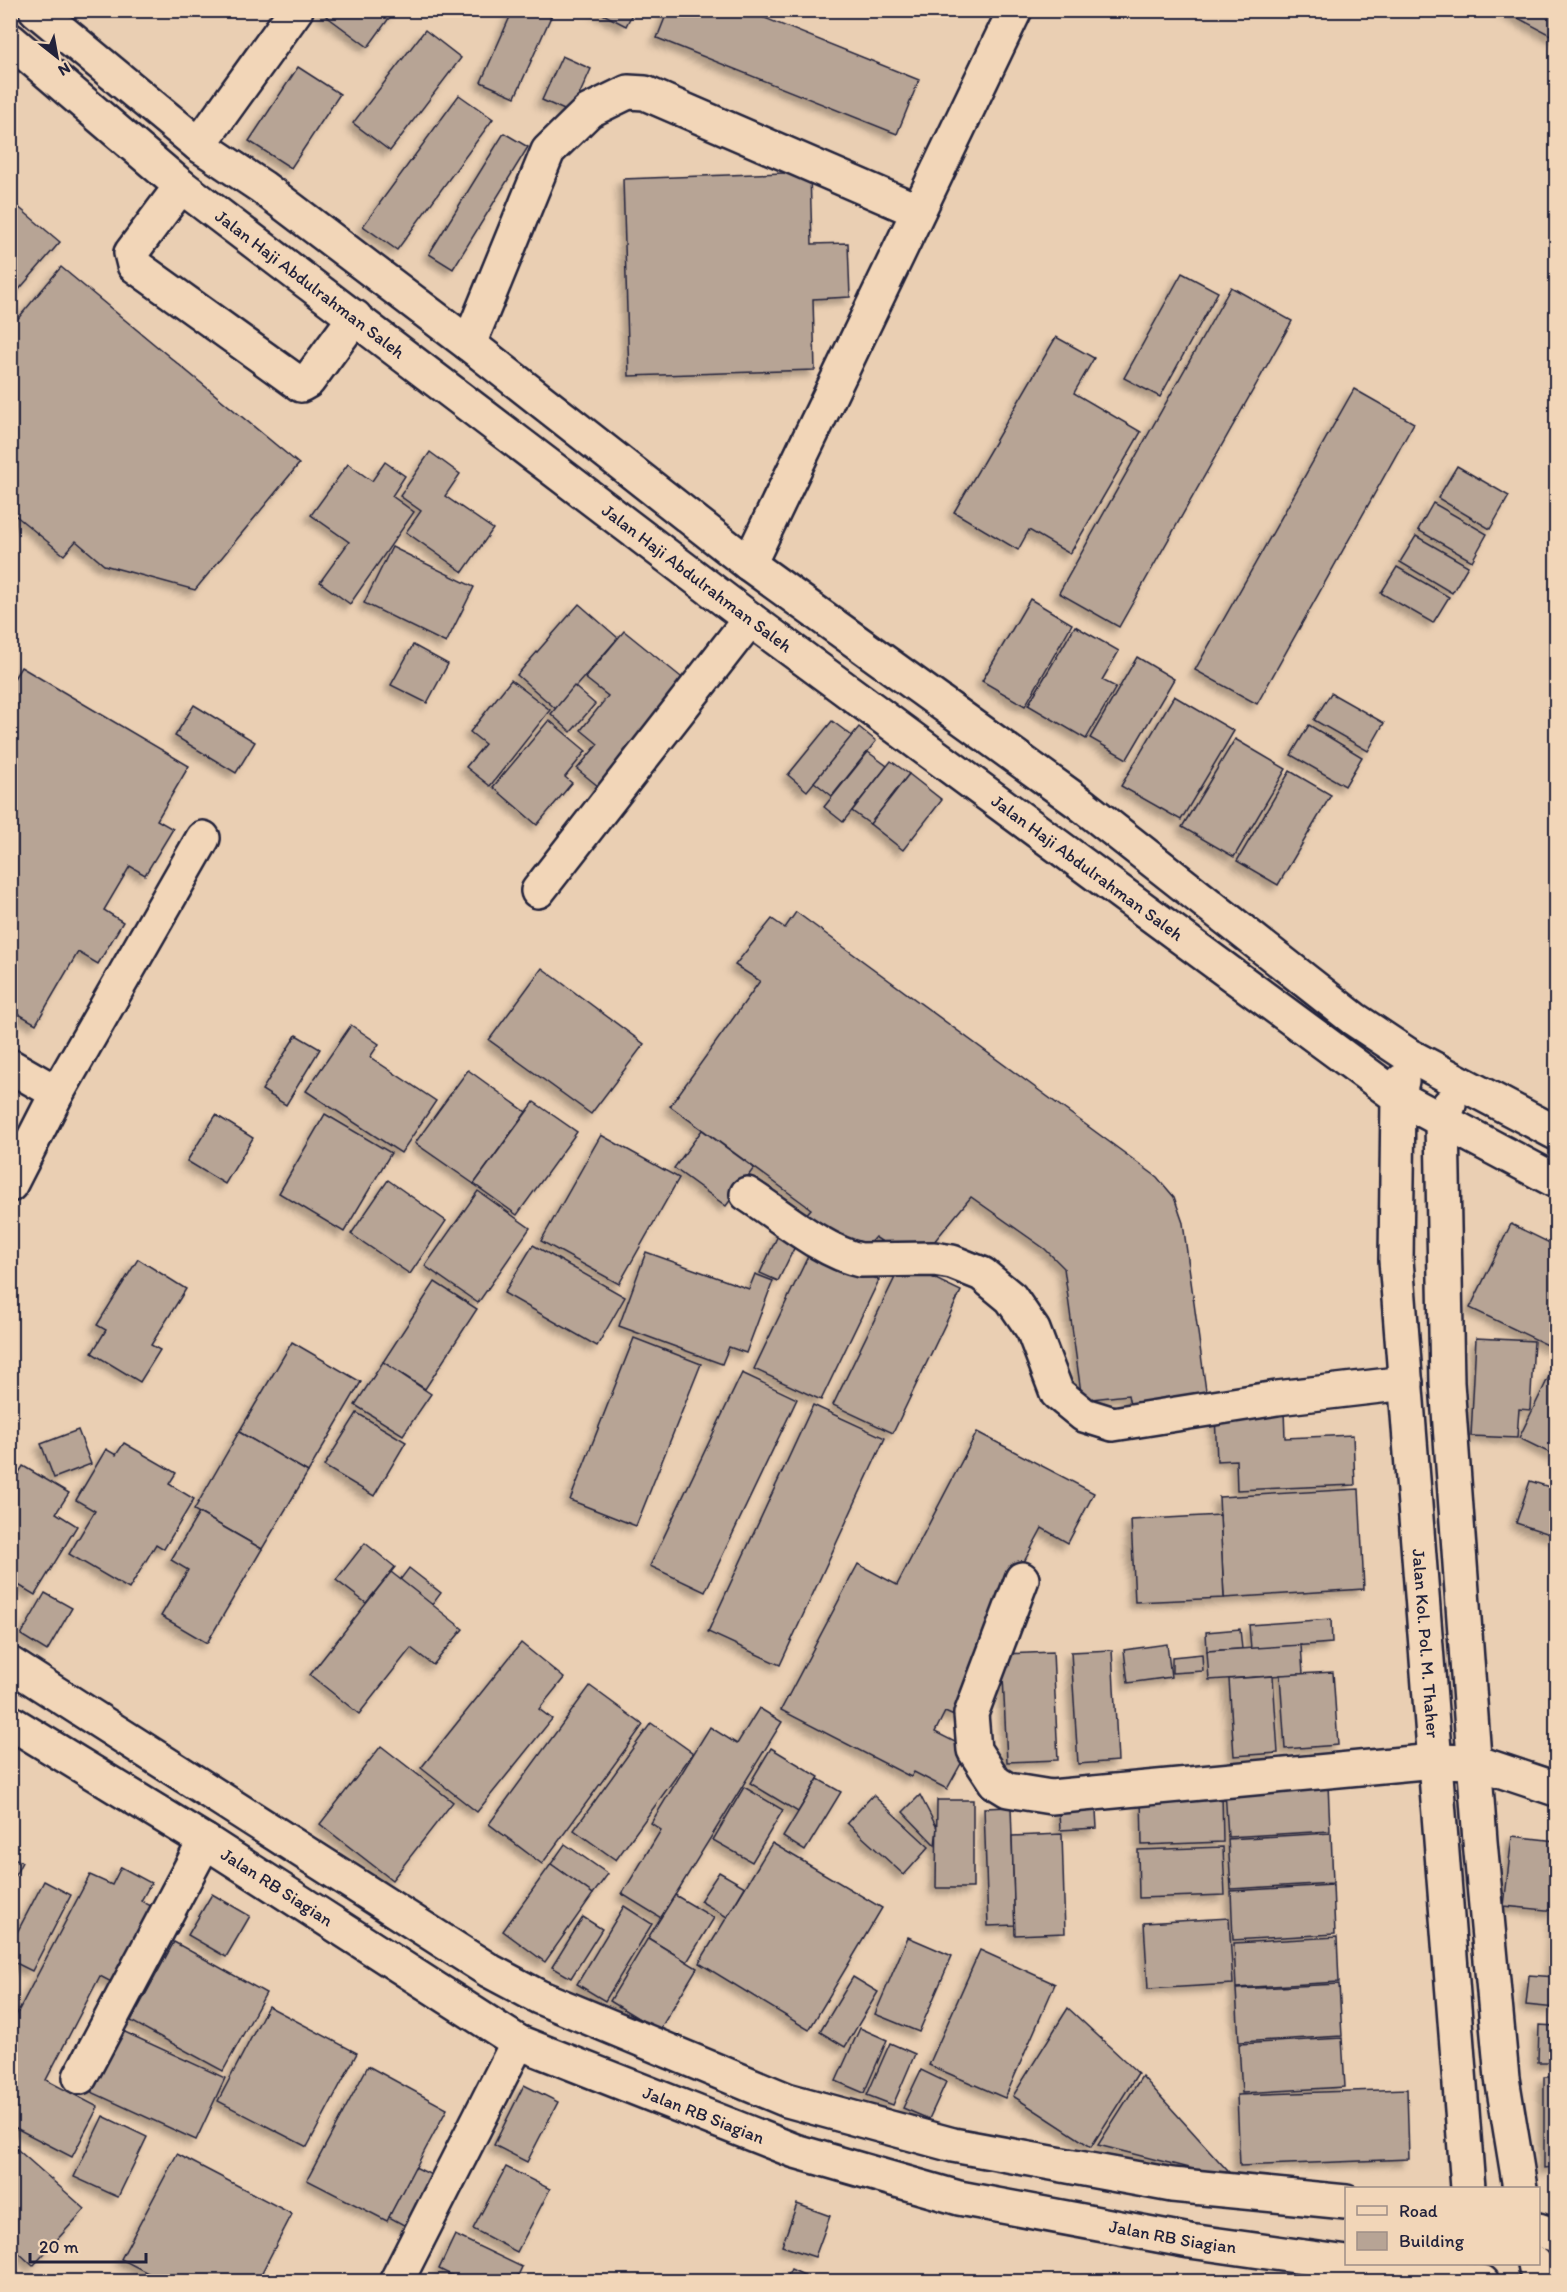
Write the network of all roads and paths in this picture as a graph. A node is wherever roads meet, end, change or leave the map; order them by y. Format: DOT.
graph roads {
  1 [pos="36,10"];
  2 [pos="296,10"];
  3 [pos="1015,10"];
  4 [pos="10,40"];
  5 [pos="199,145"];
  6 [pos="181,186"];
  7 [pos="918,211"];
  8 [pos="355,317"];
  9 [pos="469,344"];
  10 [pos="632,472"];
  11 [pos="608,512"];
  12 [pos="750,564"];
  13 [pos="750,619"];
  14 [pos="203,838"];
  15 [pos="538,891"];
  16 [pos="1408,1055"];
  17 [pos="10,1066"];
  18 [pos="1458,1080"];
  19 [pos="57,1093"];
  20 [pos="1398,1097"];
  21 [pos="1442,1122"];
  22 [pos="1557,1133"];
  23 [pos="1557,1181"];
  24 [pos="10,1185"];
  25 [pos="747,1194"];
  26 [pos="1406,1383"];
  27 [pos="1022,1580"];
  28 [pos="10,1664"];
  29 [pos="10,1722"];
  30 [pos="1434,1761"];
  31 [pos="1475,1762"];
  32 [pos="1557,1788"];
  33 [pos="205,1840"];
  34 [pos="518,2042"];
  35 [pos="80,2077"];
  36 [pos="1468,2187"];
  37 [pos="1520,2187"];
  38 [pos="1345,2202"];
  39 [pos="1540,2230"];
  40 [pos="1557,2236"];
  41 [pos="1345,2263"];
  42 [pos="1361,2265"];
  43 [pos="1489,2265"];
  44 [pos="1535,2265"];
  45 [pos="396,2282"];
  46 [pos="1482,2282"];
  47 [pos="1496,2282"];
  48 [pos="1539,2282"];
  1 -- 5 [label="main road"];
  2 -- 5 [label="main road"];
  3 -- 7 [label="main road"];
  4 -- 6 [label="main road, Jalan Haji Abdulrahman Saleh"];
  5 -- 9 [label="main road"];
  6 -- 8 [label="main road, Jalan Haji Abdulrahman Saleh"];
  6 -- 8 [label="main road"];
  7 -- 9 [label="main road"];
  7 -- 12 [label="main road"];
  8 -- 11 [label="main road, Jalan Haji Abdulrahman Saleh"];
  9 -- 10 [label="main road"];
  10 -- 11 [label="main road"];
  10 -- 12 [label="main road"];
  11 -- 13 [label="main road, Jalan Haji Abdulrahman Saleh"];
  12 -- 16 [label="main road"];
  13 -- 15 [label="main road"];
  13 -- 20 [label="main road, Jalan Haji Abdulrahman Saleh"];
  14 -- 19 [label="main road"];
  16 -- 18 [label="main road"];
  16 -- 20 [label="main road, Jalan Kol. Pol. M. Thaher"];
  17 -- 19 [label="main road"];
  18 -- 21 [label="main road"];
  18 -- 22 [label="main road"];
  19 -- 24 [label="main road"];
  20 -- 21 [label="main road, Jalan Haji Abdulrahman Saleh"];
  20 -- 26 [label="main road, Jalan Kol. Pol. M. Thaher"];
  21 -- 23 [label="main road, Jalan Haji Abdulrahman Saleh"];
  21 -- 31 [label="main road"];
  25 -- 26 [label="main road"];
  26 -- 30 [label="main road, Jalan Kol. Pol. M. Thaher"];
  27 -- 30 [label="main road"];
  28 -- 38 [label="main road"];
  29 -- 33 [label="main road, Jalan RB Siagian"];
  30 -- 31 [label="main road"];
  30 -- 36 [label="main road, Jalan Kol. Pol. M. Thaher"];
  31 -- 32 [label="main road"];
  31 -- 37 [label="main road"];
  33 -- 34 [label="main road, Jalan RB Siagian"];
  33 -- 35 [label="main road"];
  34 -- 41 [label="main road, Jalan RB Siagian"];
  34 -- 45 [label="main road"];
  39 -- 40 [label="main road"];
  42 -- 46 [label="main road, Jalan RB Siagian"];
  43 -- 47 [label="main road"];
  44 -- 48 [label="main road"];
}
